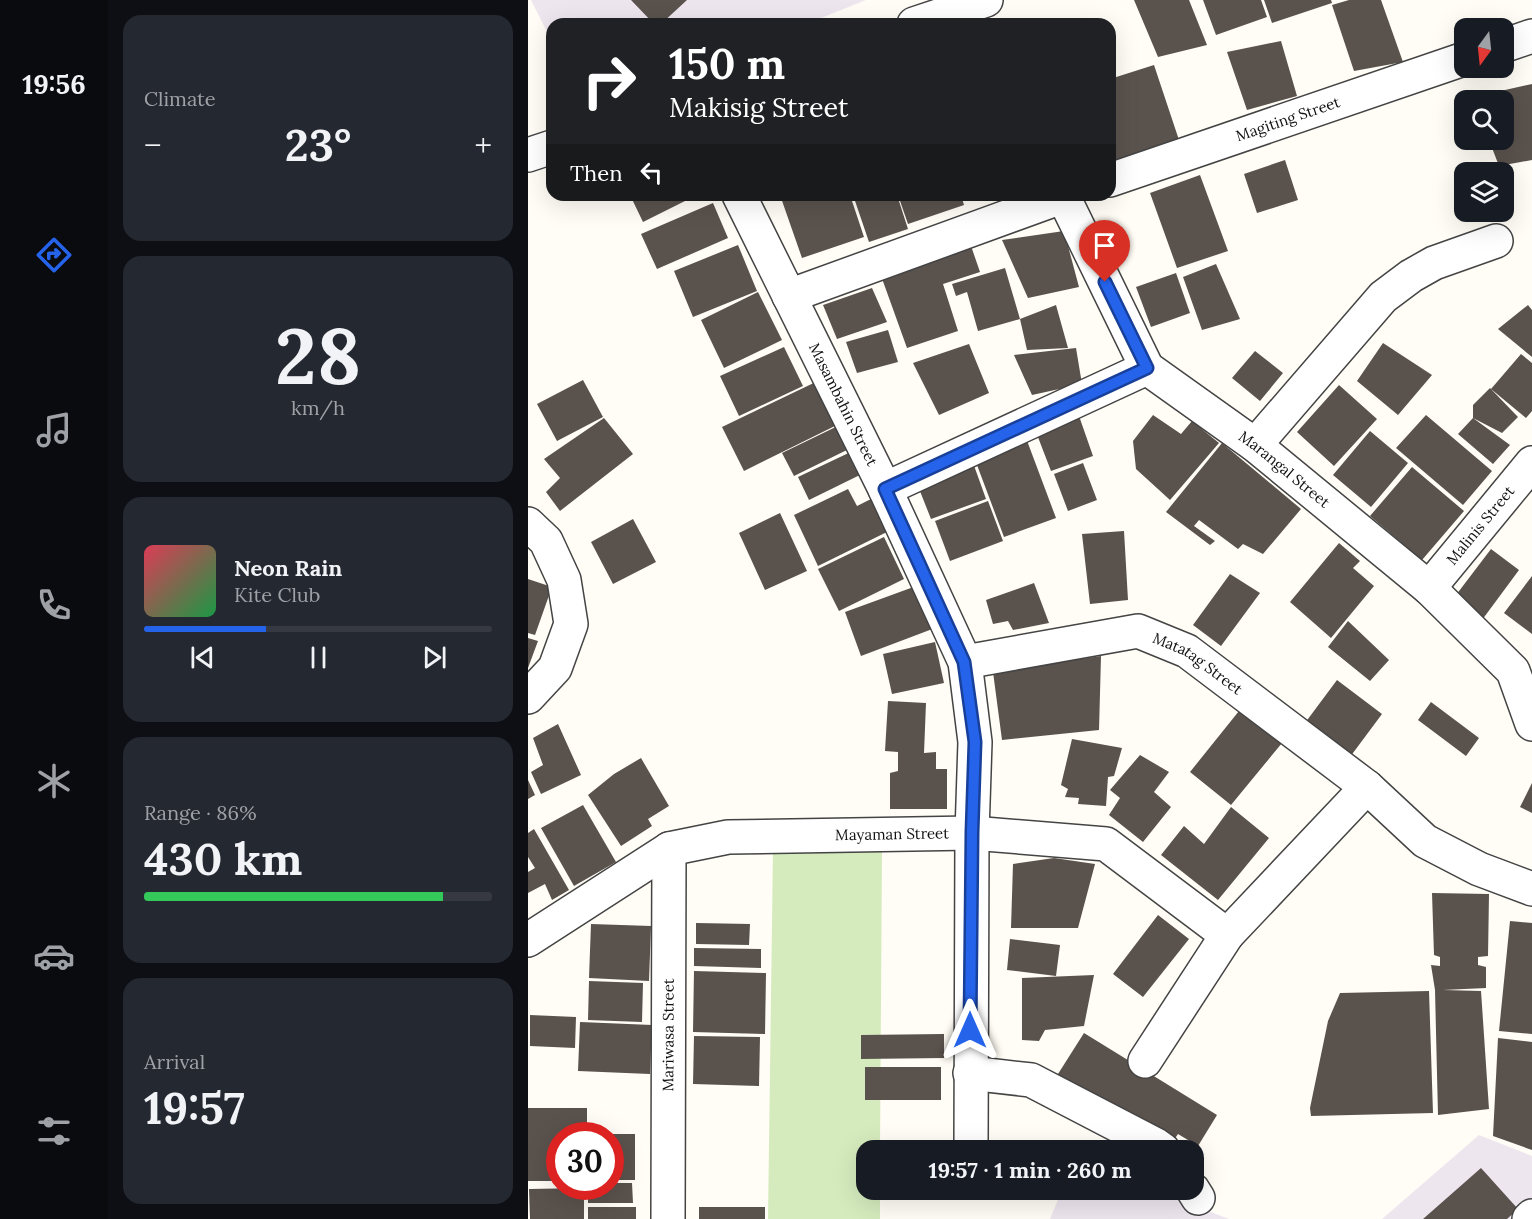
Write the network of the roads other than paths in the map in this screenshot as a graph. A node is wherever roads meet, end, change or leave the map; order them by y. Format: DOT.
graph roads {
  1 [pos="986,0"];
  2 [pos="932,18"];
  3 [pos="1532,36"];
  4 [pos="1514,42"];
  5 [pos="1454,62"];
  6 [pos="546,149"];
  7 [pos="528,155"];
  8 [pos="1116,178"];
  9 [pos="742,201"];
  10 [pos="1051,201"];
  11 [pos="1067,201"];
  12 [pos="1496,241"];
  13 [pos="789,297"];
  14 [pos="1147,368"];
  15 [pos="1255,445"];
  16 [pos="1532,464"];
  17 [pos="885,489"];
  18 [pos="528,524"];
  19 [pos="1429,588"];
  20 [pos="964,662"];
  21 [pos="528,697"];
  22 [pos="1532,724"];
  23 [pos="1367,787"];
  24 [pos="972,832"];
  25 [pos="669,849"];
  26 [pos="1532,889"];
  27 [pos="1227,935"];
  28 [pos="528,940"];
  29 [pos="1145,1061"];
  30 [pos="970,1074"];
  31 [pos="972,1140"];
  32 [pos="1146,1140"];
  33 [pos="668,1219"];
  1 -- 2 [label="street"];
  3 -- 4 [label="street"];
  5 -- 8 [label="street, Magiting Street"];
  6 -- 7 [label="street"];
  9 -- 13 [label="street, Masambahin Street"];
  10 -- 13 [label="street"];
  11 -- 14 [label="street, Marangal Street"];
  12 -- 15 [label="street"];
  13 -- 17 [label="street, Masambahin Street"];
  14 -- 15 [label="street, Marangal Street"];
  14 -- 17 [label="street"];
  15 -- 19 [label="street, Marangal Street"];
  16 -- 19 [label="street, Malinis Street"];
  17 -- 20 [label="street, Masambahin Street"];
  18 -- 21 [label="street"];
  19 -- 22 [label="street, Marangal Street"];
  20 -- 23 [label="street, Matatag Street"];
  20 -- 24 [label="street, Masambahin Street"];
  23 -- 26 [label="street, Matatag Street"];
  23 -- 27 [label="street"];
  24 -- 25 [label="street, Mayaman Street"];
  24 -- 27 [label="street, Mayaman Street"];
  24 -- 30 [label="street, Masambahin Street"];
  25 -- 28 [label="street, Mayaman Street"];
  25 -- 33 [label="street, Mariwasa Street"];
  27 -- 29 [label="street"];
  30 -- 31 [label="street, Masambahin Street"];
  30 -- 32 [label="street"];
}
